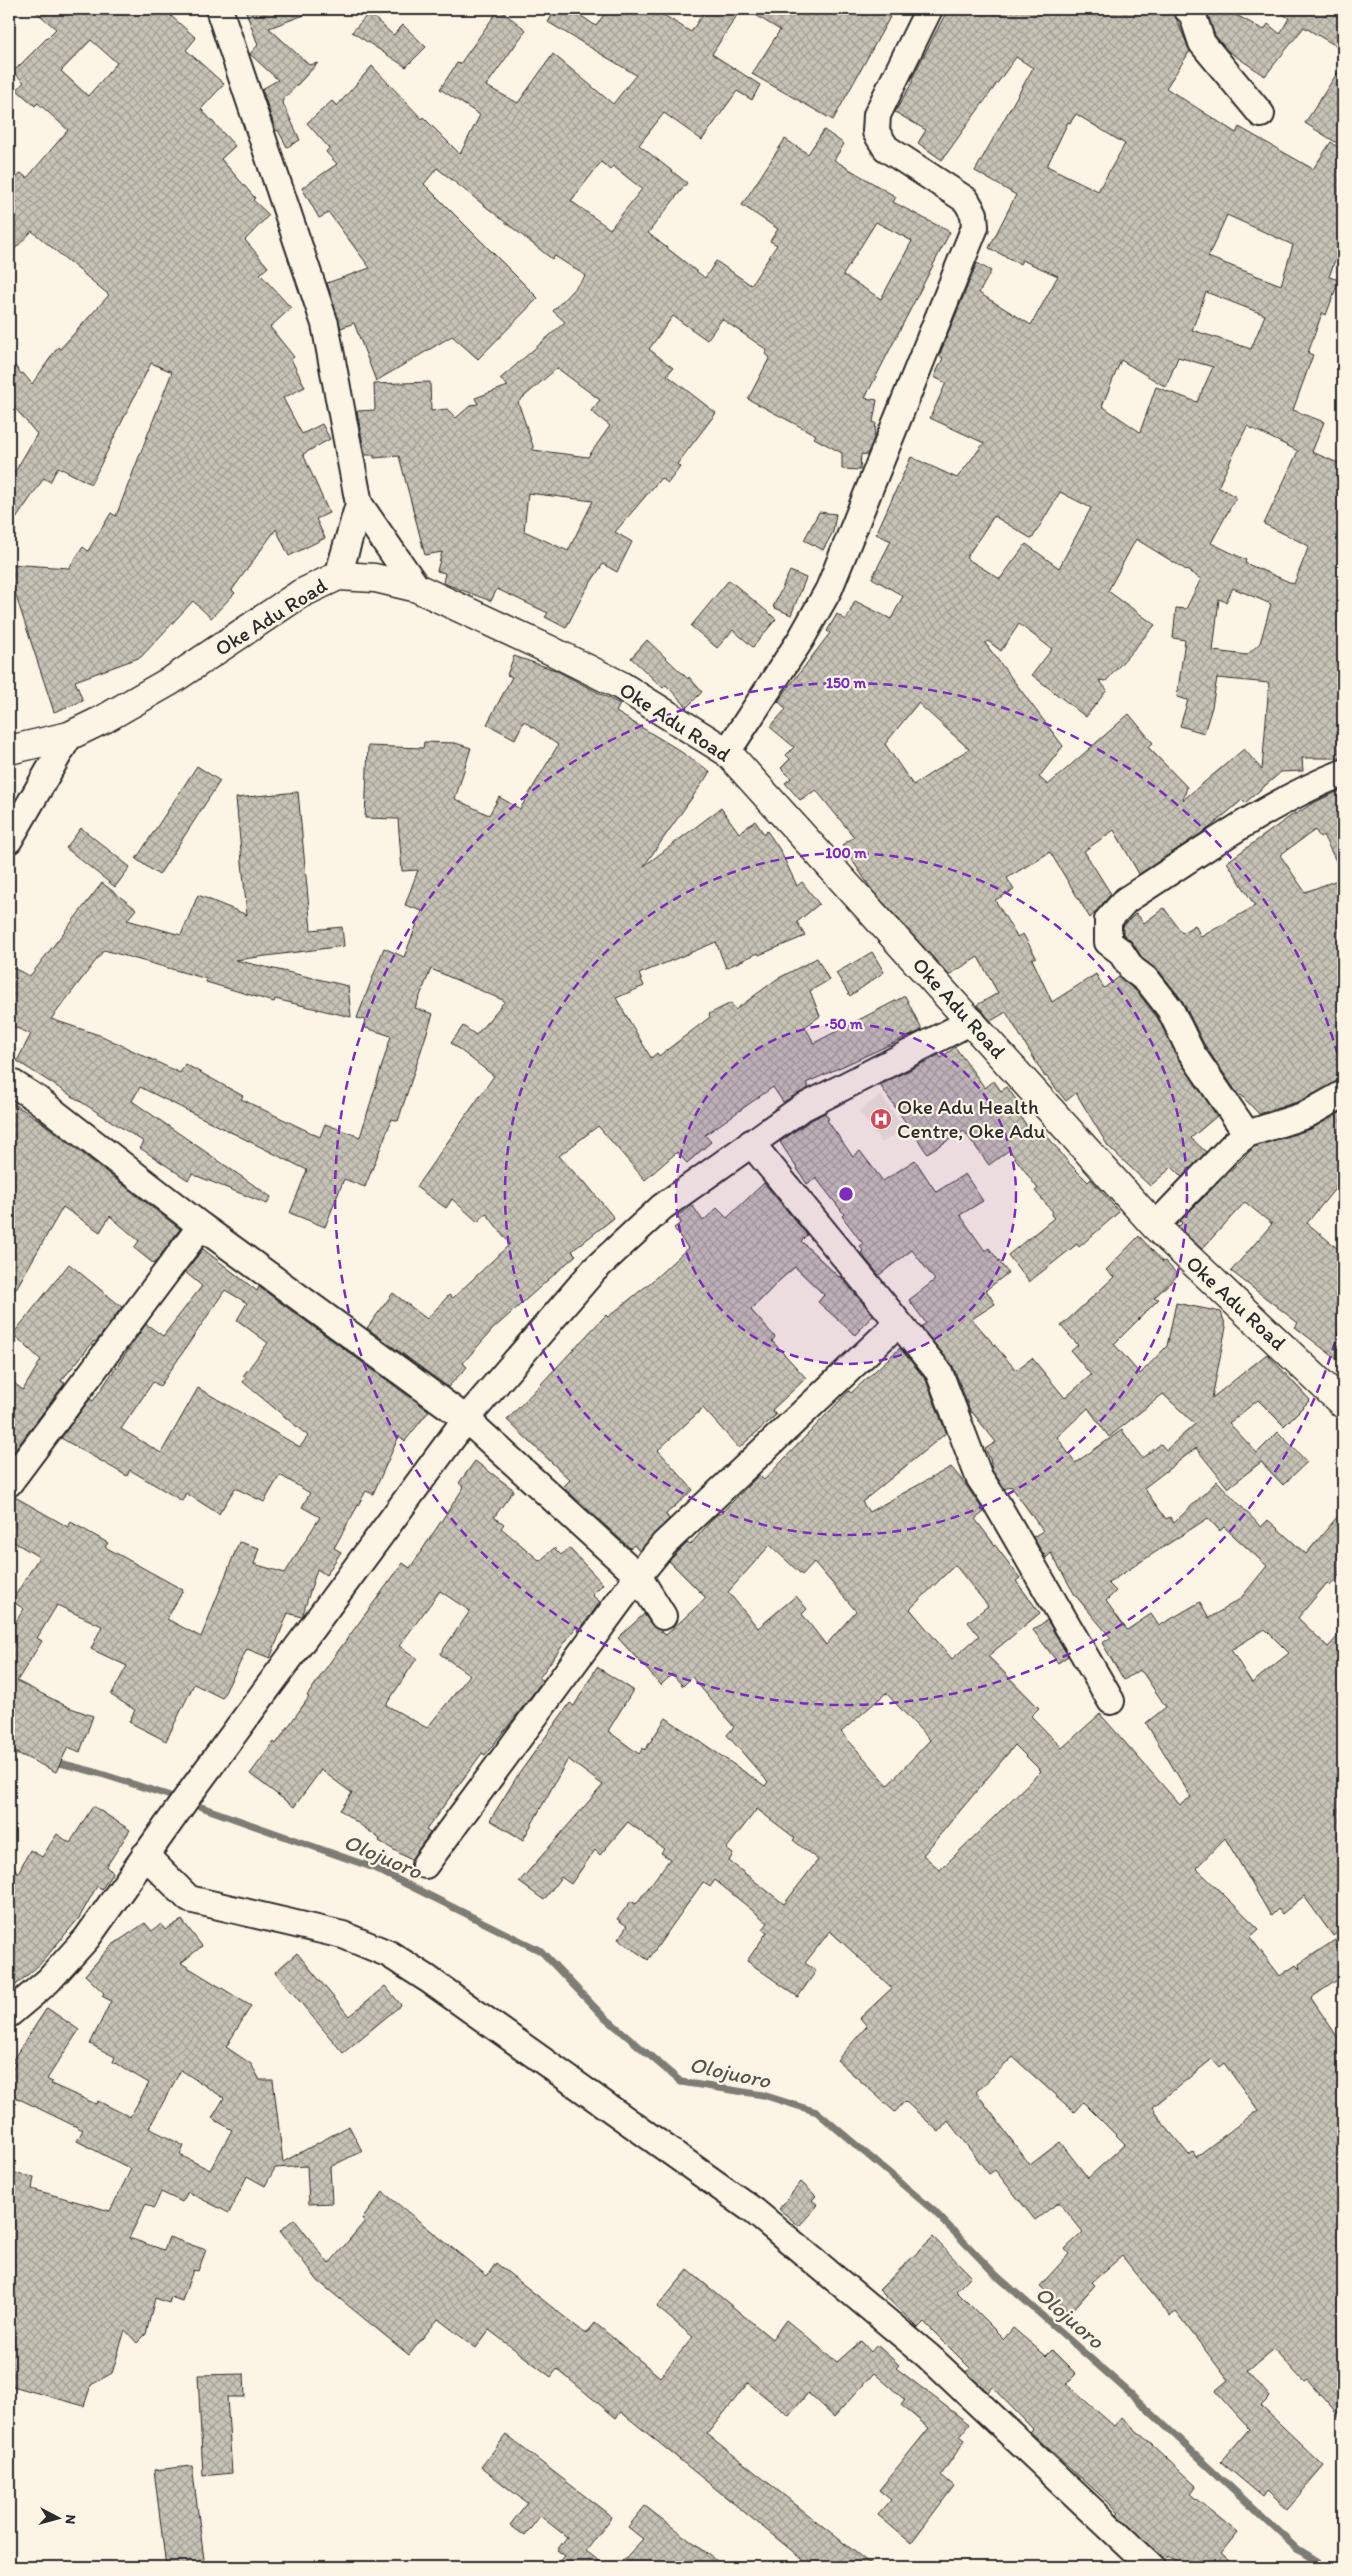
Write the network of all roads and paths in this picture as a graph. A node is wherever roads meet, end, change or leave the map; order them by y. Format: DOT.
graph roads {
  1 [pos="219,9"];
  2 [pos="929,9"];
  3 [pos="1187,9"];
  4 [pos="1261,114"];
  5 [pos="359,504"];
  6 [pos="338,576"];
  7 [pos="418,588"];
  8 [pos="69,736"];
  9 [pos="9,750"];
  10 [pos="726,752"];
  11 [pos="1343,773"];
  12 [pos="9,840"];
  13 [pos="972,1021"];
  14 [pos="9,1081"];
  15 [pos="1343,1094"];
  16 [pos="1247,1134"];
  17 [pos="751,1143"];
  18 [pos="201,1226"];
  19 [pos="1155,1226"];
  20 [pos="898,1323"];
  21 [pos="1343,1404"];
  22 [pos="466,1419"];
  23 [pos="9,1483"];
  24 [pos="638,1576"];
  25 [pos="663,1616"];
  26 [pos="1111,1702"];
  27 [pos="145,1855"];
  28 [pos="424,1865"];
  29 [pos="9,2014"];
  30 [pos="1152,2567"];
  1 -- 5 [label="street"];
  2 -- 10 [label="street"];
  3 -- 4 [label="street"];
  5 -- 6 [label="street"];
  5 -- 7 [label="street"];
  6 -- 7 [label="street, Oke Adu Road"];
  6 -- 8 [label="street, Oke Adu Road"];
  7 -- 10 [label="street, Oke Adu Road"];
  8 -- 9 [label="street, Oke Adu Road"];
  8 -- 12 [label="street"];
  10 -- 13 [label="street, Oke Adu Road"];
  11 -- 16 [label="street"];
  13 -- 17 [label="street"];
  13 -- 19 [label="street, Oke Adu Road"];
  14 -- 18 [label="street"];
  15 -- 16 [label="street"];
  16 -- 19 [label="street"];
  17 -- 20 [label="street"];
  17 -- 22 [label="street"];
  18 -- 22 [label="street"];
  18 -- 23 [label="street"];
  19 -- 21 [label="street, Oke Adu Road"];
  20 -- 24 [label="street"];
  20 -- 26 [label="street"];
  22 -- 24 [label="street"];
  22 -- 27 [label="street"];
  24 -- 25 [label="street"];
  24 -- 28 [label="street"];
  27 -- 29 [label="street"];
  27 -- 30 [label="street"];
}
